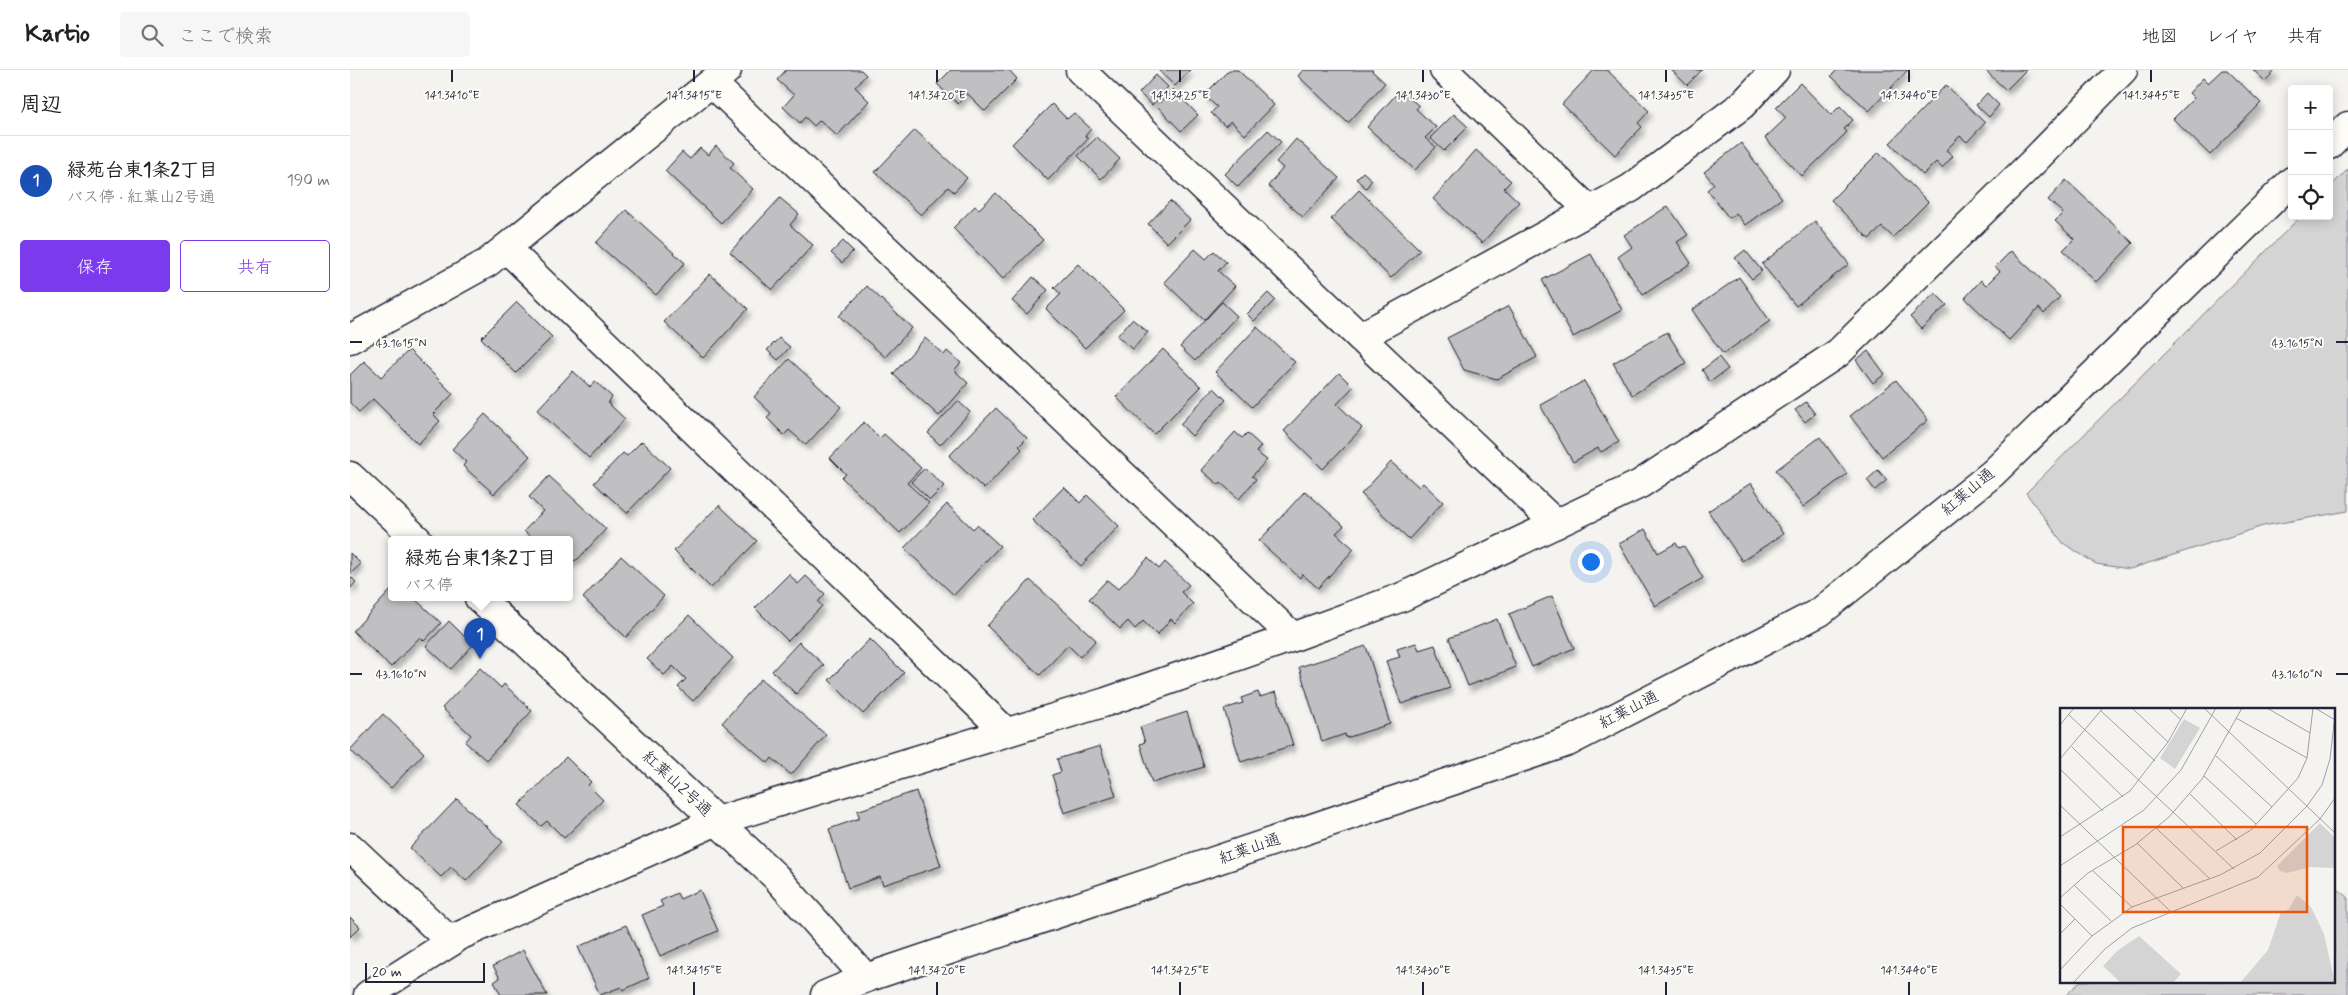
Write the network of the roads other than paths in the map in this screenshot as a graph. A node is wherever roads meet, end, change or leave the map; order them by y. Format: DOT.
graph roads {
  1 [pos="1080,70"];
  2 [pos="1444,70"];
  3 [pos="1775,70"];
  4 [pos="2123,70"];
  5 [pos="720,76"];
  6 [pos="2348,126"];
  7 [pos="2333,141"];
  8 [pos="2288,185"];
  9 [pos="1590,211"];
  10 [pos="506,248"];
  11 [pos="1360,337"];
  12 [pos="350,339"];
  13 [pos="350,476"];
  14 [pos="1556,524"];
  15 [pos="414,536"];
  16 [pos="482,601"];
  17 [pos="1293,637"];
  18 [pos="1006,732"];
  19 [pos="717,821"];
  20 [pos="350,847"];
  21 [pos="451,942"];
  22 [pos="866,978"];
  23 [pos="368,995"];
  24 [pos="825,995"];
  1 -- 11 [label="street"];
  2 -- 9 [label="street"];
  3 -- 9 [label="street"];
  4 -- 14 [label="street"];
  5 -- 10 [label="street"];
  5 -- 17 [label="street"];
  6 -- 7 [label="street"];
  8 -- 22 [label="street, 紅葉山通"];
  9 -- 11 [label="street"];
  10 -- 12 [label="street"];
  10 -- 18 [label="street"];
  11 -- 14 [label="street"];
  13 -- 15 [label="street"];
  14 -- 17 [label="street"];
  16 -- 19 [label="street, 紅葉山2号通"];
  17 -- 18 [label="street"];
  18 -- 19 [label="street"];
  19 -- 21 [label="street"];
  19 -- 22 [label="street, 紅葉山2号通"];
  20 -- 21 [label="street"];
  21 -- 23 [label="street"];
  22 -- 24 [label="street, 紅葉山通"];
}
